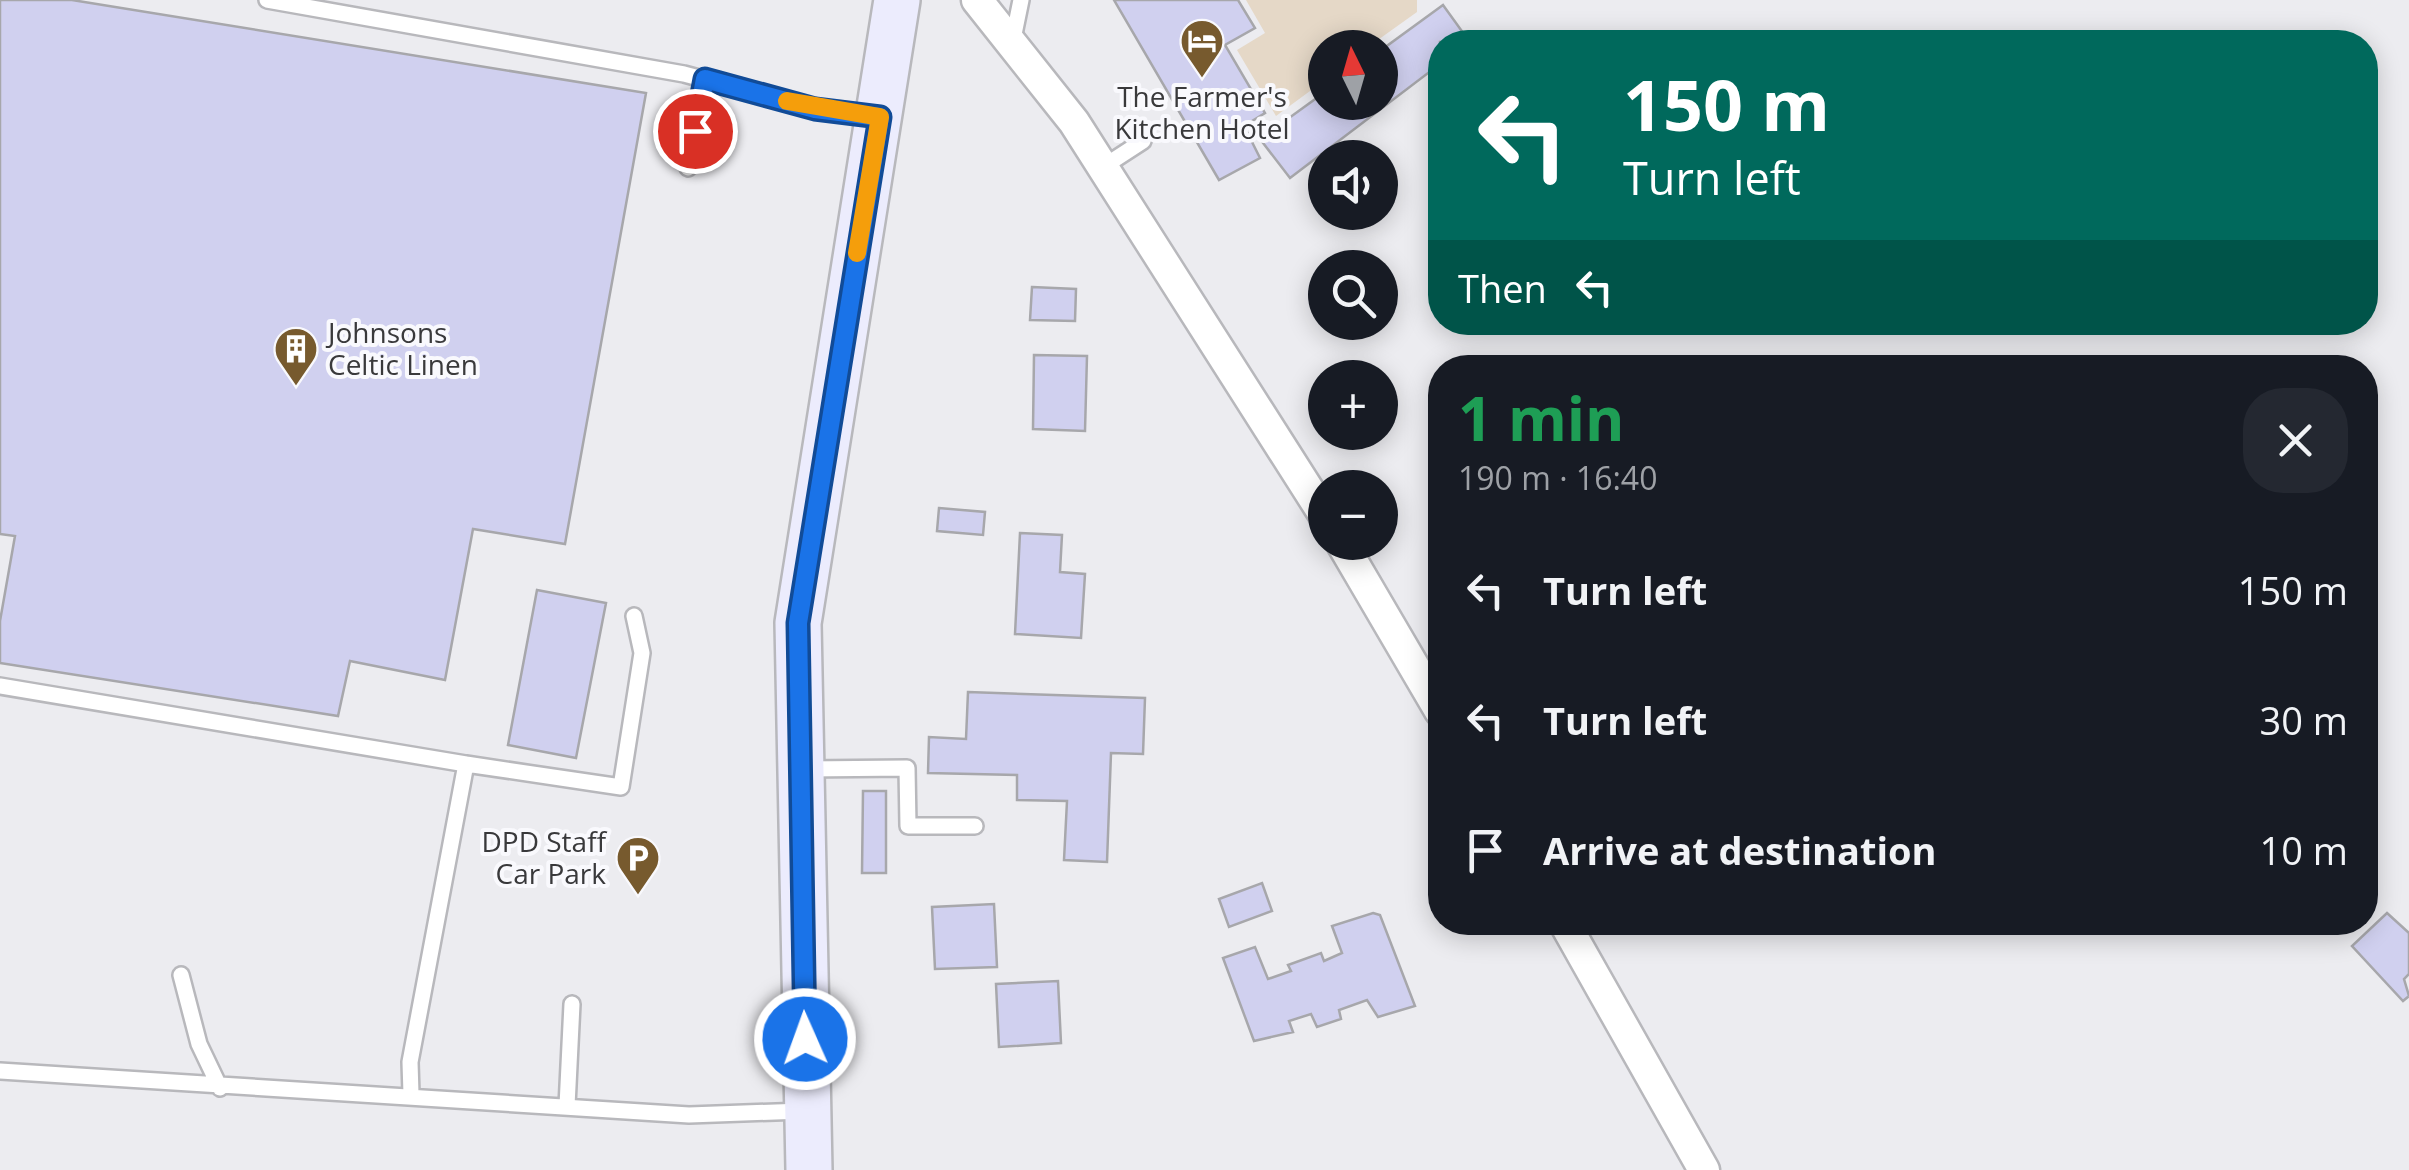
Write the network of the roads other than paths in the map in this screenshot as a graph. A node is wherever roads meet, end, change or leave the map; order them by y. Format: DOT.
graph roads {
  1 [pos="266,0"];
  2 [pos="897,0"];
  3 [pos="977,0"];
  4 [pos="1021,0"];
  5 [pos="1012,44"];
  6 [pos="705,79"];
  7 [pos="880,117"];
  8 [pos="1143,141"];
  9 [pos="1103,167"];
  10 [pos="688,168"];
  11 [pos="1308,489"];
  12 [pos="1352,560"];
  13 [pos="634,616"];
  14 [pos="0,686"];
  15 [pos="1428,691"];
  16 [pos="466,764"];
  17 [pos="801,770"];
  18 [pos="975,826"];
  19 [pos="1571,935"];
  20 [pos="181,975"];
  21 [pos="572,1004"];
  22 [pos="0,1071"];
  23 [pos="220,1088"];
  24 [pos="411,1094"];
  25 [pos="567,1106"];
  26 [pos="807,1110"];
  27 [pos="810,1170"];
  28 [pos="1704,1170"];
  1 -- 6 [label="lane"];
  2 -- 7 [label="main road"];
  3 -- 5 [label="street"];
  4 -- 5 [label="lane"];
  5 -- 9 [label="street"];
  6 -- 7 [label="lane"];
  6 -- 10 [label="lane"];
  7 -- 17 [label="main road"];
  8 -- 9 [label="lane"];
  9 -- 11 [label="street"];
  12 -- 15 [label="street"];
  13 -- 16 [label="lane"];
  14 -- 16 [label="lane"];
  16 -- 24 [label="lane"];
  17 -- 18 [label="lane"];
  17 -- 26 [label="main road"];
  19 -- 28 [label="street"];
  20 -- 23 [label="lane"];
  21 -- 25 [label="lane"];
  22 -- 23 [label="lane"];
  23 -- 24 [label="lane"];
  24 -- 25 [label="lane"];
  25 -- 26 [label="lane"];
  26 -- 27 [label="main road"];
}
